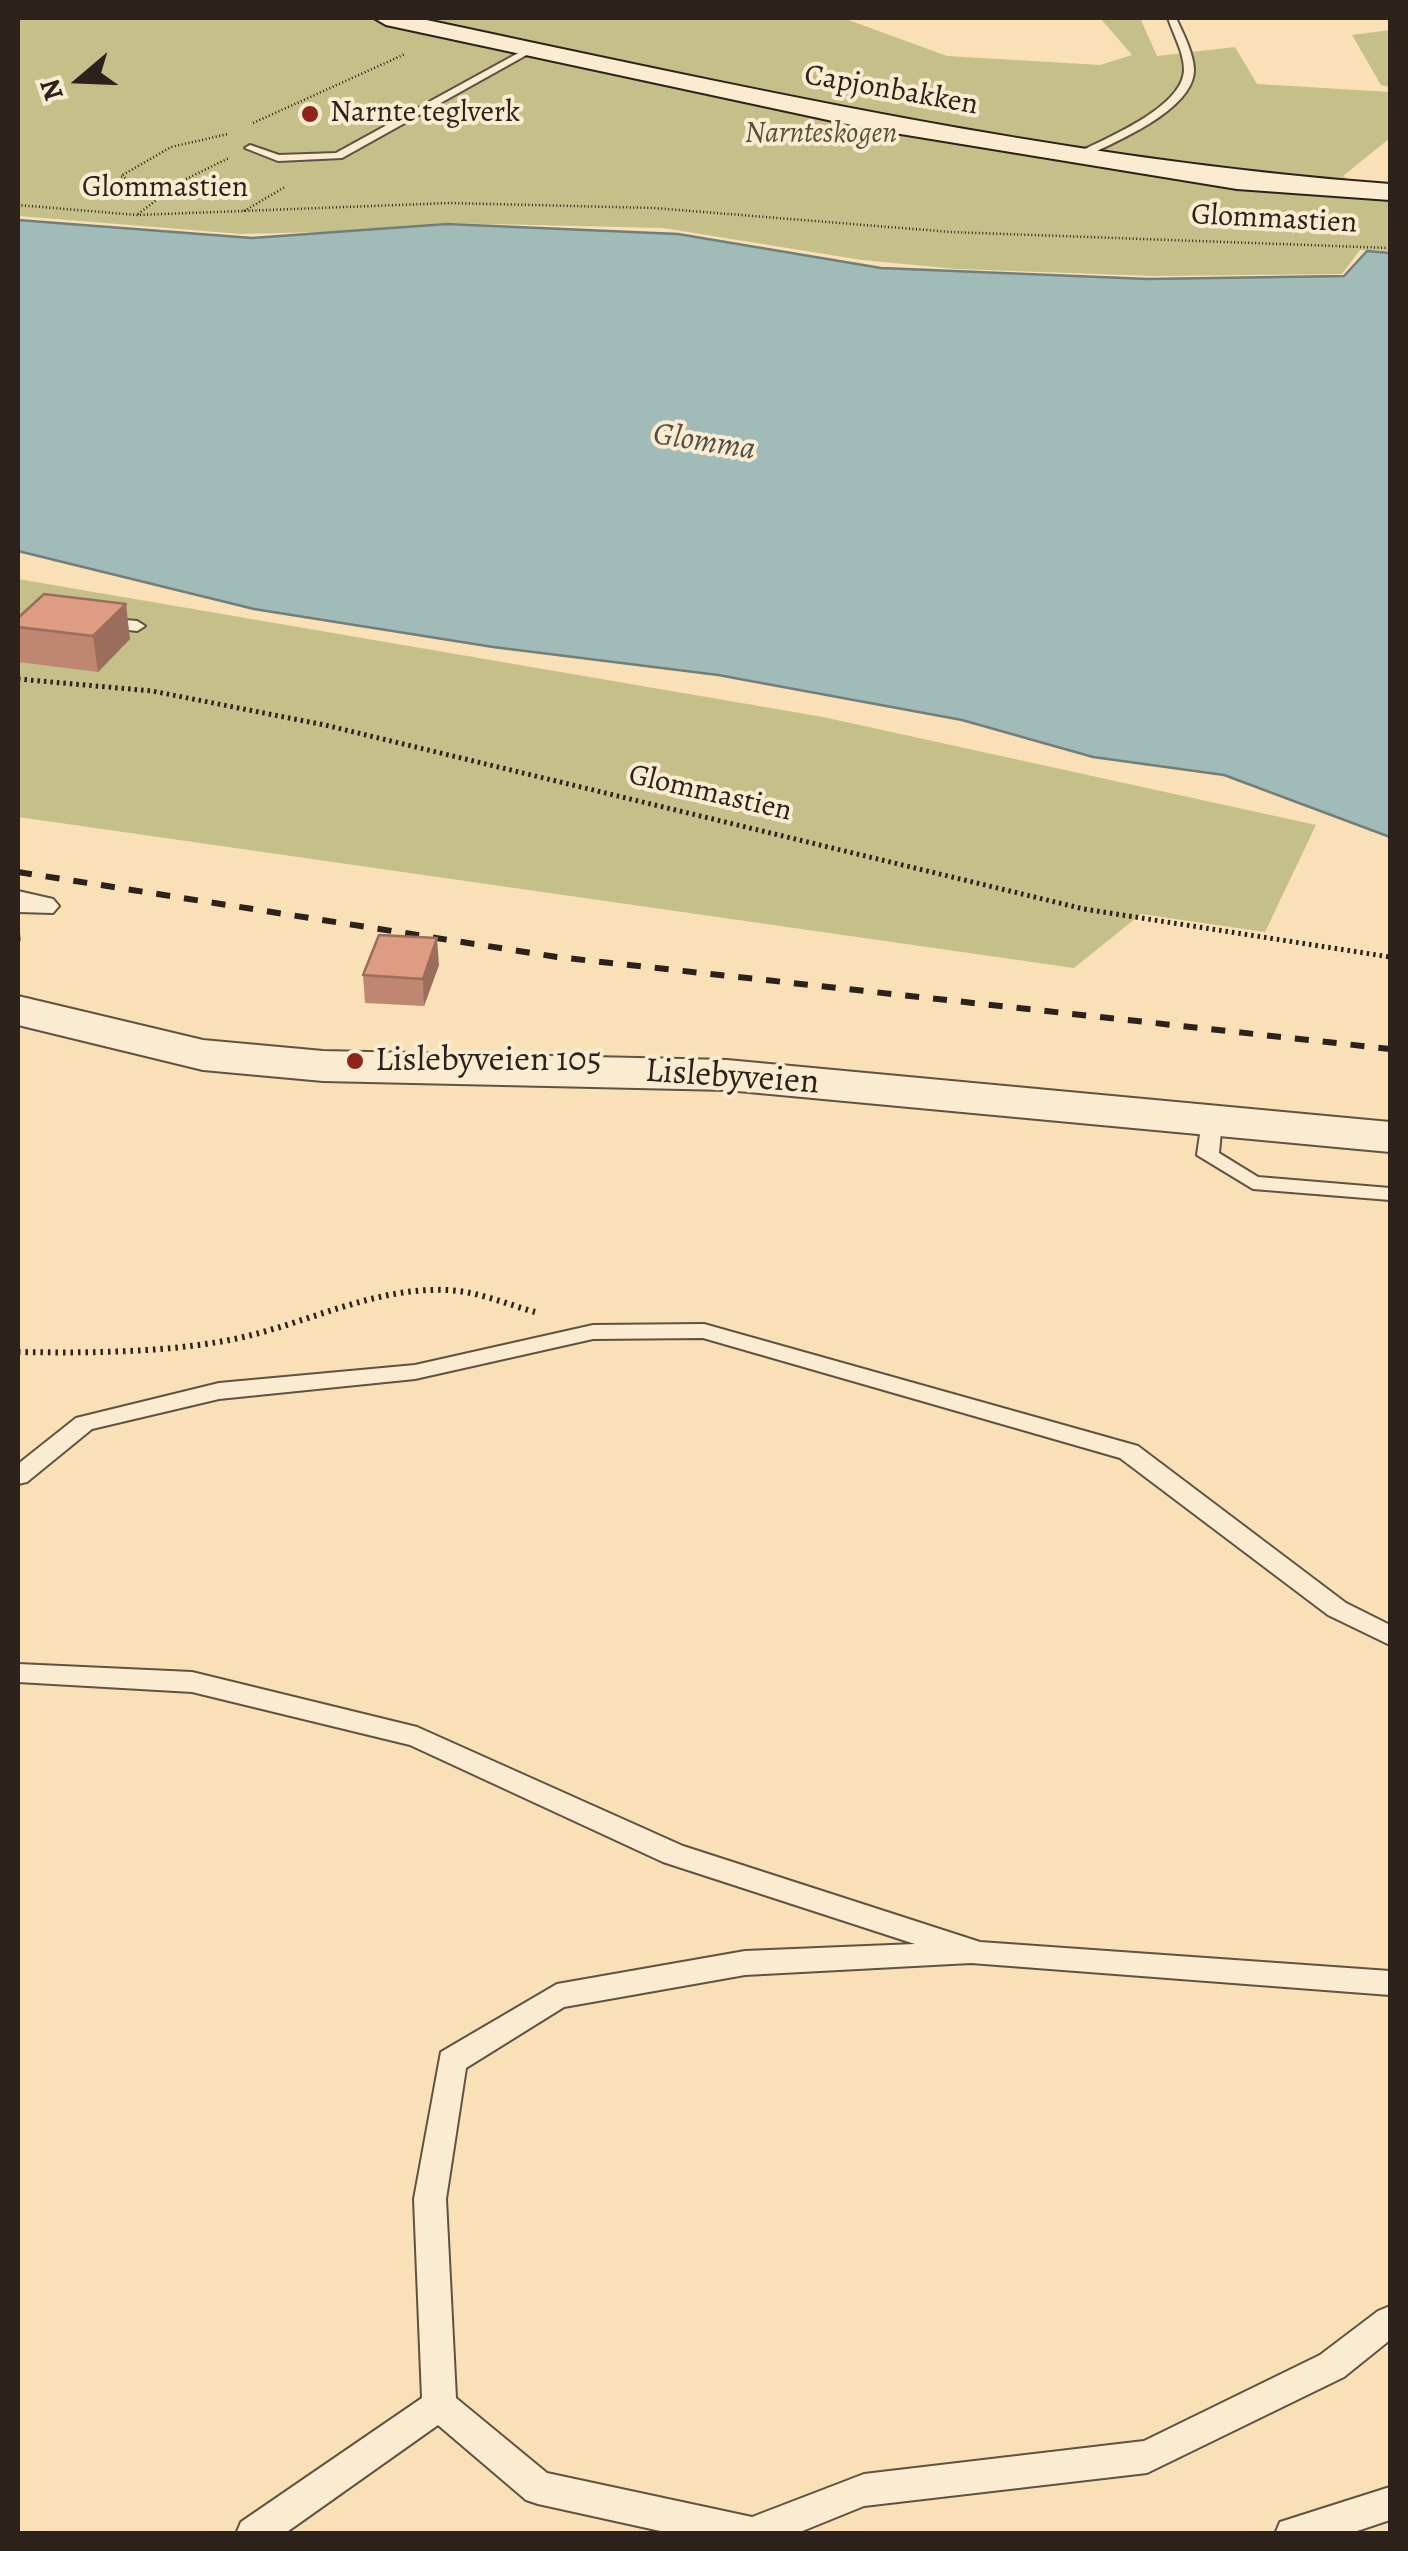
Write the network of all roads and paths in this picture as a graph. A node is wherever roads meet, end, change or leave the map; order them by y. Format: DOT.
graph roads {
  1 [pos="386,18"];
  2 [pos="1172,18"];
  3 [pos="462,32"];
  4 [pos="534,48"];
  5 [pos="246,126"];
  6 [pos="234,134"];
  7 [pos="250,148"];
  8 [pos="1079,156"];
  9 [pos="180,182"];
  10 [pos="1390,192"];
  11 [pos="18,206"];
  12 [pos="137,215"];
  13 [pos="1390,248"];
  14 [pos="86,622"];
  15 [pos="137,626"];
  16 [pos="18,680"];
  17 [pos="1390,957"];
  18 [pos="18,1011"];
  19 [pos="1212,1120"];
  20 [pos="1390,1137"];
  21 [pos="1390,1194"];
  22 [pos="592,1332"];
  23 [pos="18,1352"];
  24 [pos="18,1476"];
  25 [pos="1390,1636"];
  26 [pos="18,1673"];
  27 [pos="980,1954"];
  28 [pos="1390,1983"];
  29 [pos="1390,2321"];
  30 [pos="439,2405"];
  31 [pos="1390,2504"];
  32 [pos="754,2533"];
  33 [pos="254,2534"];
  34 [pos="1294,2534"];
  1 -- 3 [label="main road, Capjonbakken"];
  2 -- 8 [label="lane"];
  3 -- 4 [label="main road, Capjonbakken"];
  3 -- 5 [label="path"];
  4 -- 7 [label="lane"];
  4 -- 8 [label="main road, Capjonbakken"];
  6 -- 9 [label="path"];
  7 -- 9 [label="path"];
  8 -- 10 [label="main road, Capjonbakken"];
  9 -- 12 [label="path"];
  11 -- 12 [label="path, Glommastien"];
  12 -- 13 [label="path, Glommastien"];
  14 -- 15 [label="lane"];
  16 -- 17 [label="path, Glommastien"];
  18 -- 19 [label="main road, Lislebyveien"];
  19 -- 20 [label="main road, Lislebyveien"];
  19 -- 21 [label="lane"];
  22 -- 23 [label="path"];
  22 -- 24 [label="lane"];
  22 -- 25 [label="lane"];
  26 -- 27 [label="lane"];
  27 -- 28 [label="lane"];
  27 -- 30 [label="lane"];
  29 -- 32 [label="lane"];
  30 -- 32 [label="lane"];
  30 -- 33 [label="lane"];
  31 -- 34 [label="lane"];
}
